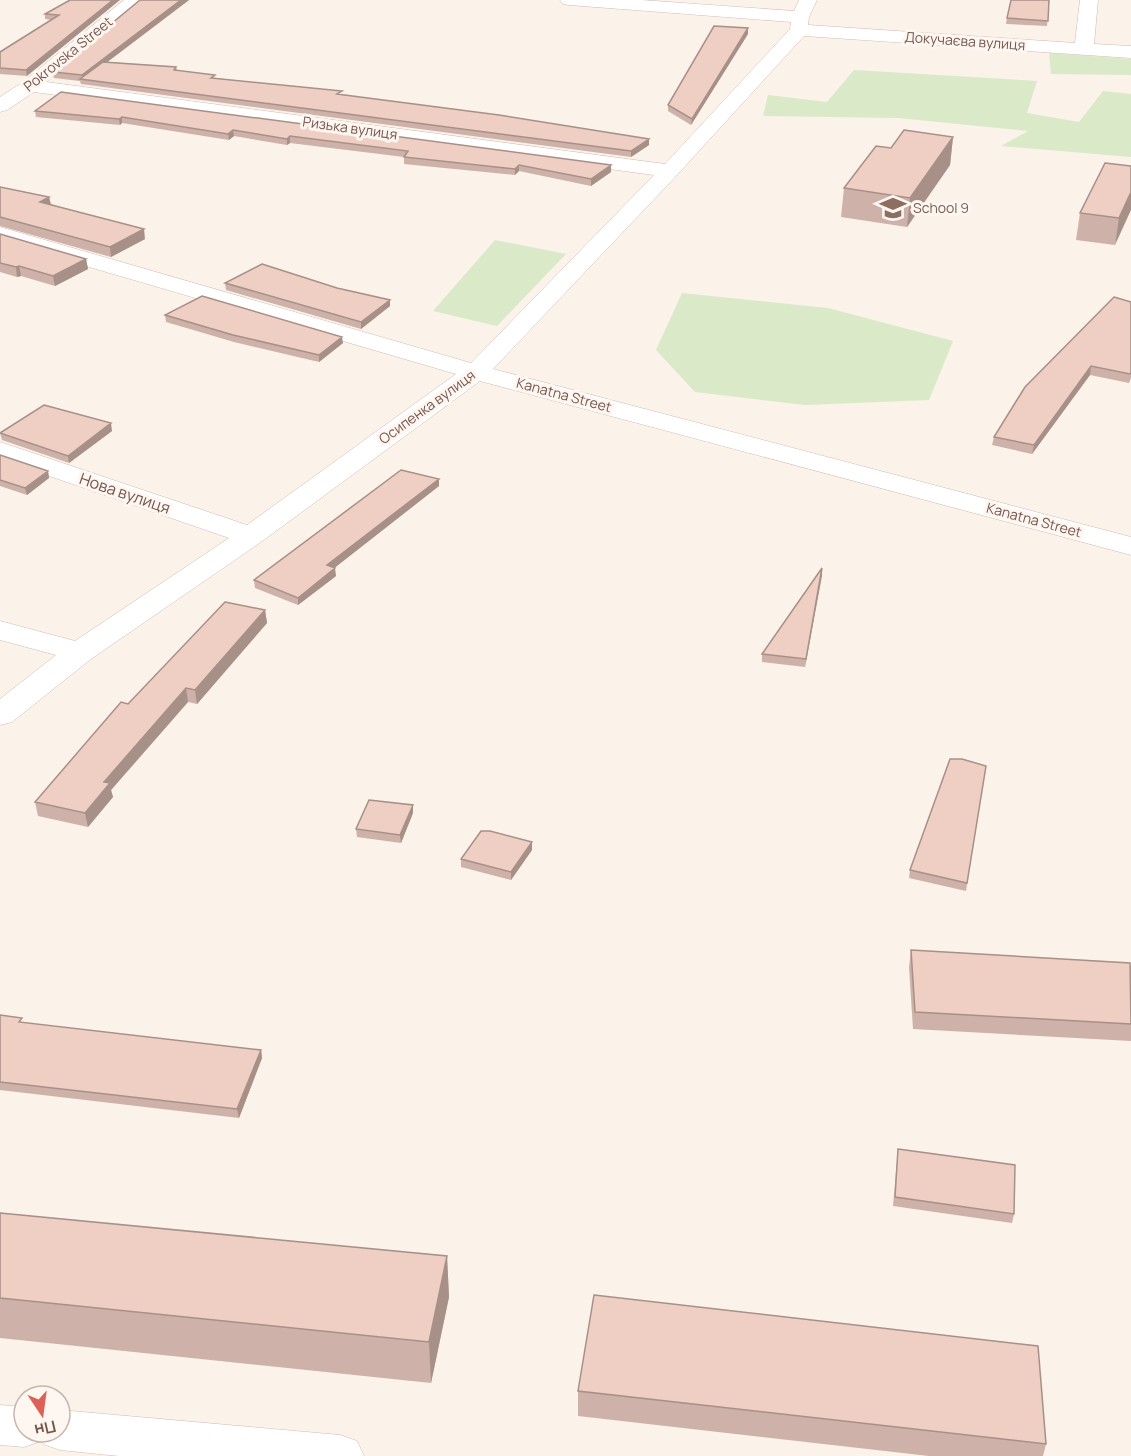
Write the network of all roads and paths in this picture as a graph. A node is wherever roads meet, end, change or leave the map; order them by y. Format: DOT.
graph roads {
  1 [pos="135,0"];
  2 [pos="569,0"];
  3 [pos="1089,0"];
  4 [pos="802,16"];
  5 [pos="1084,49"];
  6 [pos="1131,52"];
  7 [pos="30,86"];
  8 [pos="0,106"];
  9 [pos="670,171"];
  10 [pos="0,234"];
  11 [pos="476,372"];
  12 [pos="0,450"];
  13 [pos="251,536"];
  14 [pos="1131,546"];
  15 [pos="0,630"];
  16 [pos="80,652"];
  17 [pos="0,715"];
  18 [pos="72,1431"];
  19 [pos="340,1456"];
  1 -- 7 [label="street, Pokrovska Street"];
  2 -- 4 [label="street, Докучаєва вулиця"];
  3 -- 5 [label="street"];
  4 -- 5 [label="street, Докучаєва вулиця"];
  4 -- 9 [label="street, Осипенка вулиця"];
  5 -- 6 [label="street, Докучаєва вулиця"];
  7 -- 8 [label="street, Pokrovska Street"];
  7 -- 9 [label="street, Ризька вулиця"];
  9 -- 11 [label="street, Осипенка вулиця"];
  10 -- 11 [label="street, Kanatna Street"];
  11 -- 13 [label="street, Осипенка вулиця"];
  11 -- 14 [label="street, Kanatna Street"];
  12 -- 13 [label="street, Нова вулиця"];
  13 -- 16 [label="street, Осипенка вулиця"];
  15 -- 16 [label="street"];
  16 -- 17 [label="street, Осипенка вулиця"];
  18 -- 19 [label="street"];
}
